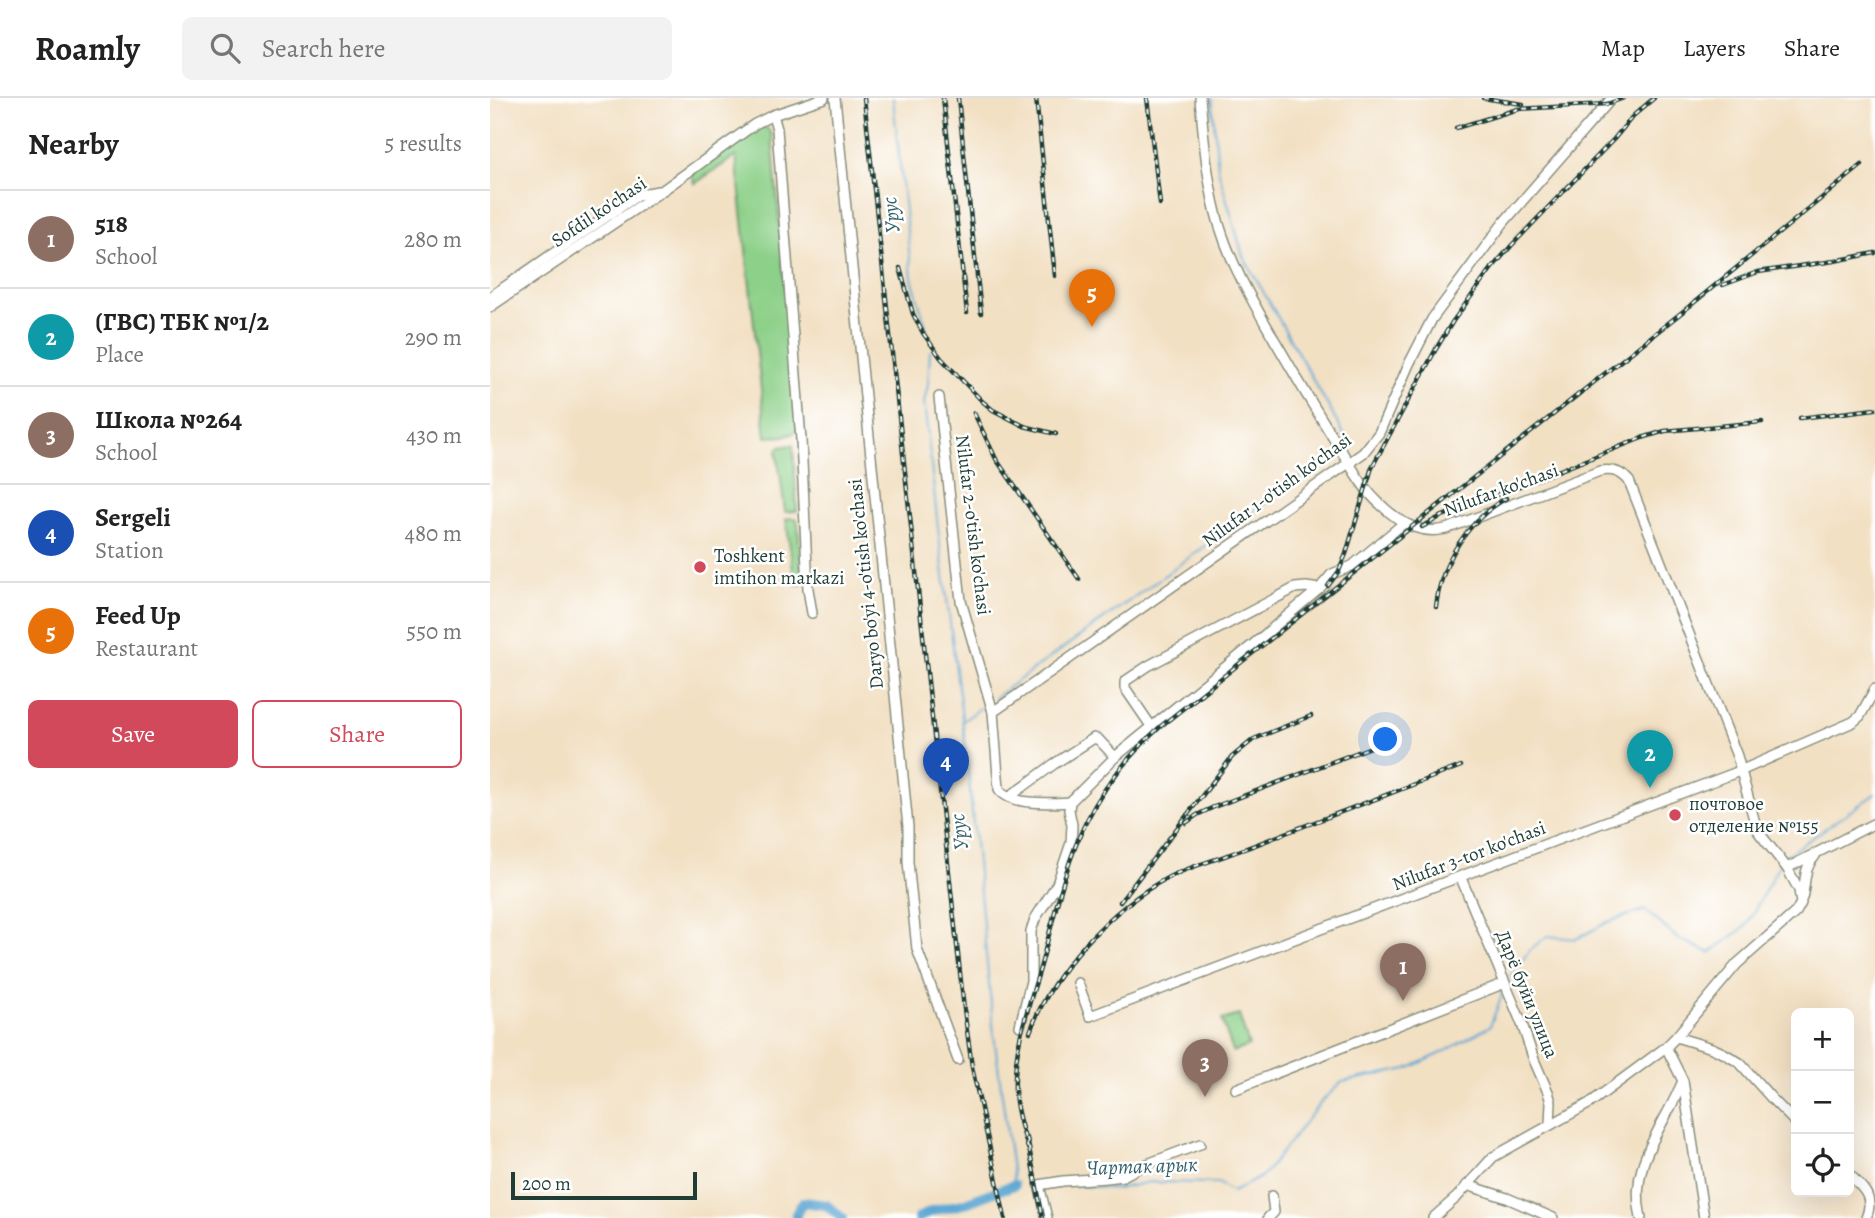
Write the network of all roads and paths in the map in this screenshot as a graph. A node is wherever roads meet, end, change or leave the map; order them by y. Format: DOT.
graph roads {
  1 [pos="824,98"];
  2 [pos="835,98"];
  3 [pos="1200,98"];
  4 [pos="1612,98"];
  5 [pos="773,116"];
  6 [pos="491,303"];
  7 [pos="939,397"];
  8 [pos="1349,463"];
  9 [pos="1404,523"];
  10 [pos="1319,589"];
  11 [pos="812,613"];
  12 [pos="1875,690"];
  13 [pos="993,712"];
  14 [pos="1151,726"];
  15 [pos="1115,757"];
  16 [pos="1740,771"];
  17 [pos="1009,797"];
  18 [pos="1070,802"];
  19 [pos="1875,823"];
  20 [pos="1824,848"];
  21 [pos="1787,868"];
  22 [pos="1461,878"];
  23 [pos="1801,903"];
  24 [pos="1078,983"];
  25 [pos="1504,983"];
  26 [pos="1020,1026"];
  27 [pos="1676,1037"];
  28 [pos="1667,1047"];
  29 [pos="958,1060"];
  30 [pos="1683,1081"];
  31 [pos="1236,1089"];
  32 [pos="1791,1118"];
  33 [pos="1550,1125"];
  34 [pos="1200,1144"];
  35 [pos="1854,1179"];
  36 [pos="1467,1185"];
  37 [pos="1272,1196"];
  38 [pos="1048,1218"];
  39 [pos="1268,1218"];
  40 [pos="1433,1218"];
  41 [pos="1553,1218"];
  42 [pos="1641,1218"];
  43 [pos="1704,1218"];
  44 [pos="1866,1218"];
  1 -- 5 [label="street, Sofdil ko'chasi"];
  2 -- 29 [label="street, Daryo bo'yi 4-o'tish ko'chasi"];
  3 -- 8 [label="street, Nilufar ko'chasi"];
  4 -- 8 [label="street, Nilufar 1-o'tish ko'chasi"];
  5 -- 6 [label="street, Sofdil ko'chasi"];
  5 -- 11 [label="street"];
  7 -- 13 [label="street, Nilufar 2-o'tish ko'chasi"];
  8 -- 9 [label="street, Nilufar ko'chasi"];
  8 -- 13 [label="street, Nilufar 1-o'tish ko'chasi"];
  9 -- 10 [label="street"];
  9 -- 16 [label="street, Nilufar ko'chasi"];
  10 -- 14 [label="street"];
  10 -- 14 [label="street"];
  12 -- 16 [label="street, Nilufar 3-tor ko'chasi"];
  13 -- 17 [label="street, Nilufar 2-o'tish ko'chasi"];
  14 -- 15 [label="street"];
  15 -- 17 [label="street"];
  15 -- 18 [label="street"];
  16 -- 21 [label="street, Nilufar ko'chasi"];
  16 -- 22 [label="street, Nilufar 3-tor ko'chasi"];
  17 -- 18 [label="street"];
  18 -- 26 [label="street"];
  19 -- 20 [label="street"];
  20 -- 21 [label="street"];
  20 -- 23 [label="street"];
  21 -- 23 [label="street, Nilufar ko'chasi"];
  22 -- 24 [label="street, Nilufar 3-tor ko'chasi"];
  22 -- 25 [label="street, Дарё буйи улица"];
  23 -- 27 [label="street"];
  25 -- 31 [label="street"];
  25 -- 33 [label="street, Дарё буйи улица"];
  27 -- 28 [label="street"];
  27 -- 32 [label="street"];
  28 -- 30 [label="street"];
  28 -- 33 [label="street"];
  30 -- 42 [label="street"];
  30 -- 43 [label="street"];
  33 -- 36 [label="street"];
  34 -- 38 [label="street"];
  35 -- 44 [label="street"];
  36 -- 40 [label="street"];
  36 -- 41 [label="street"];
  37 -- 39 [label="street"];
}
